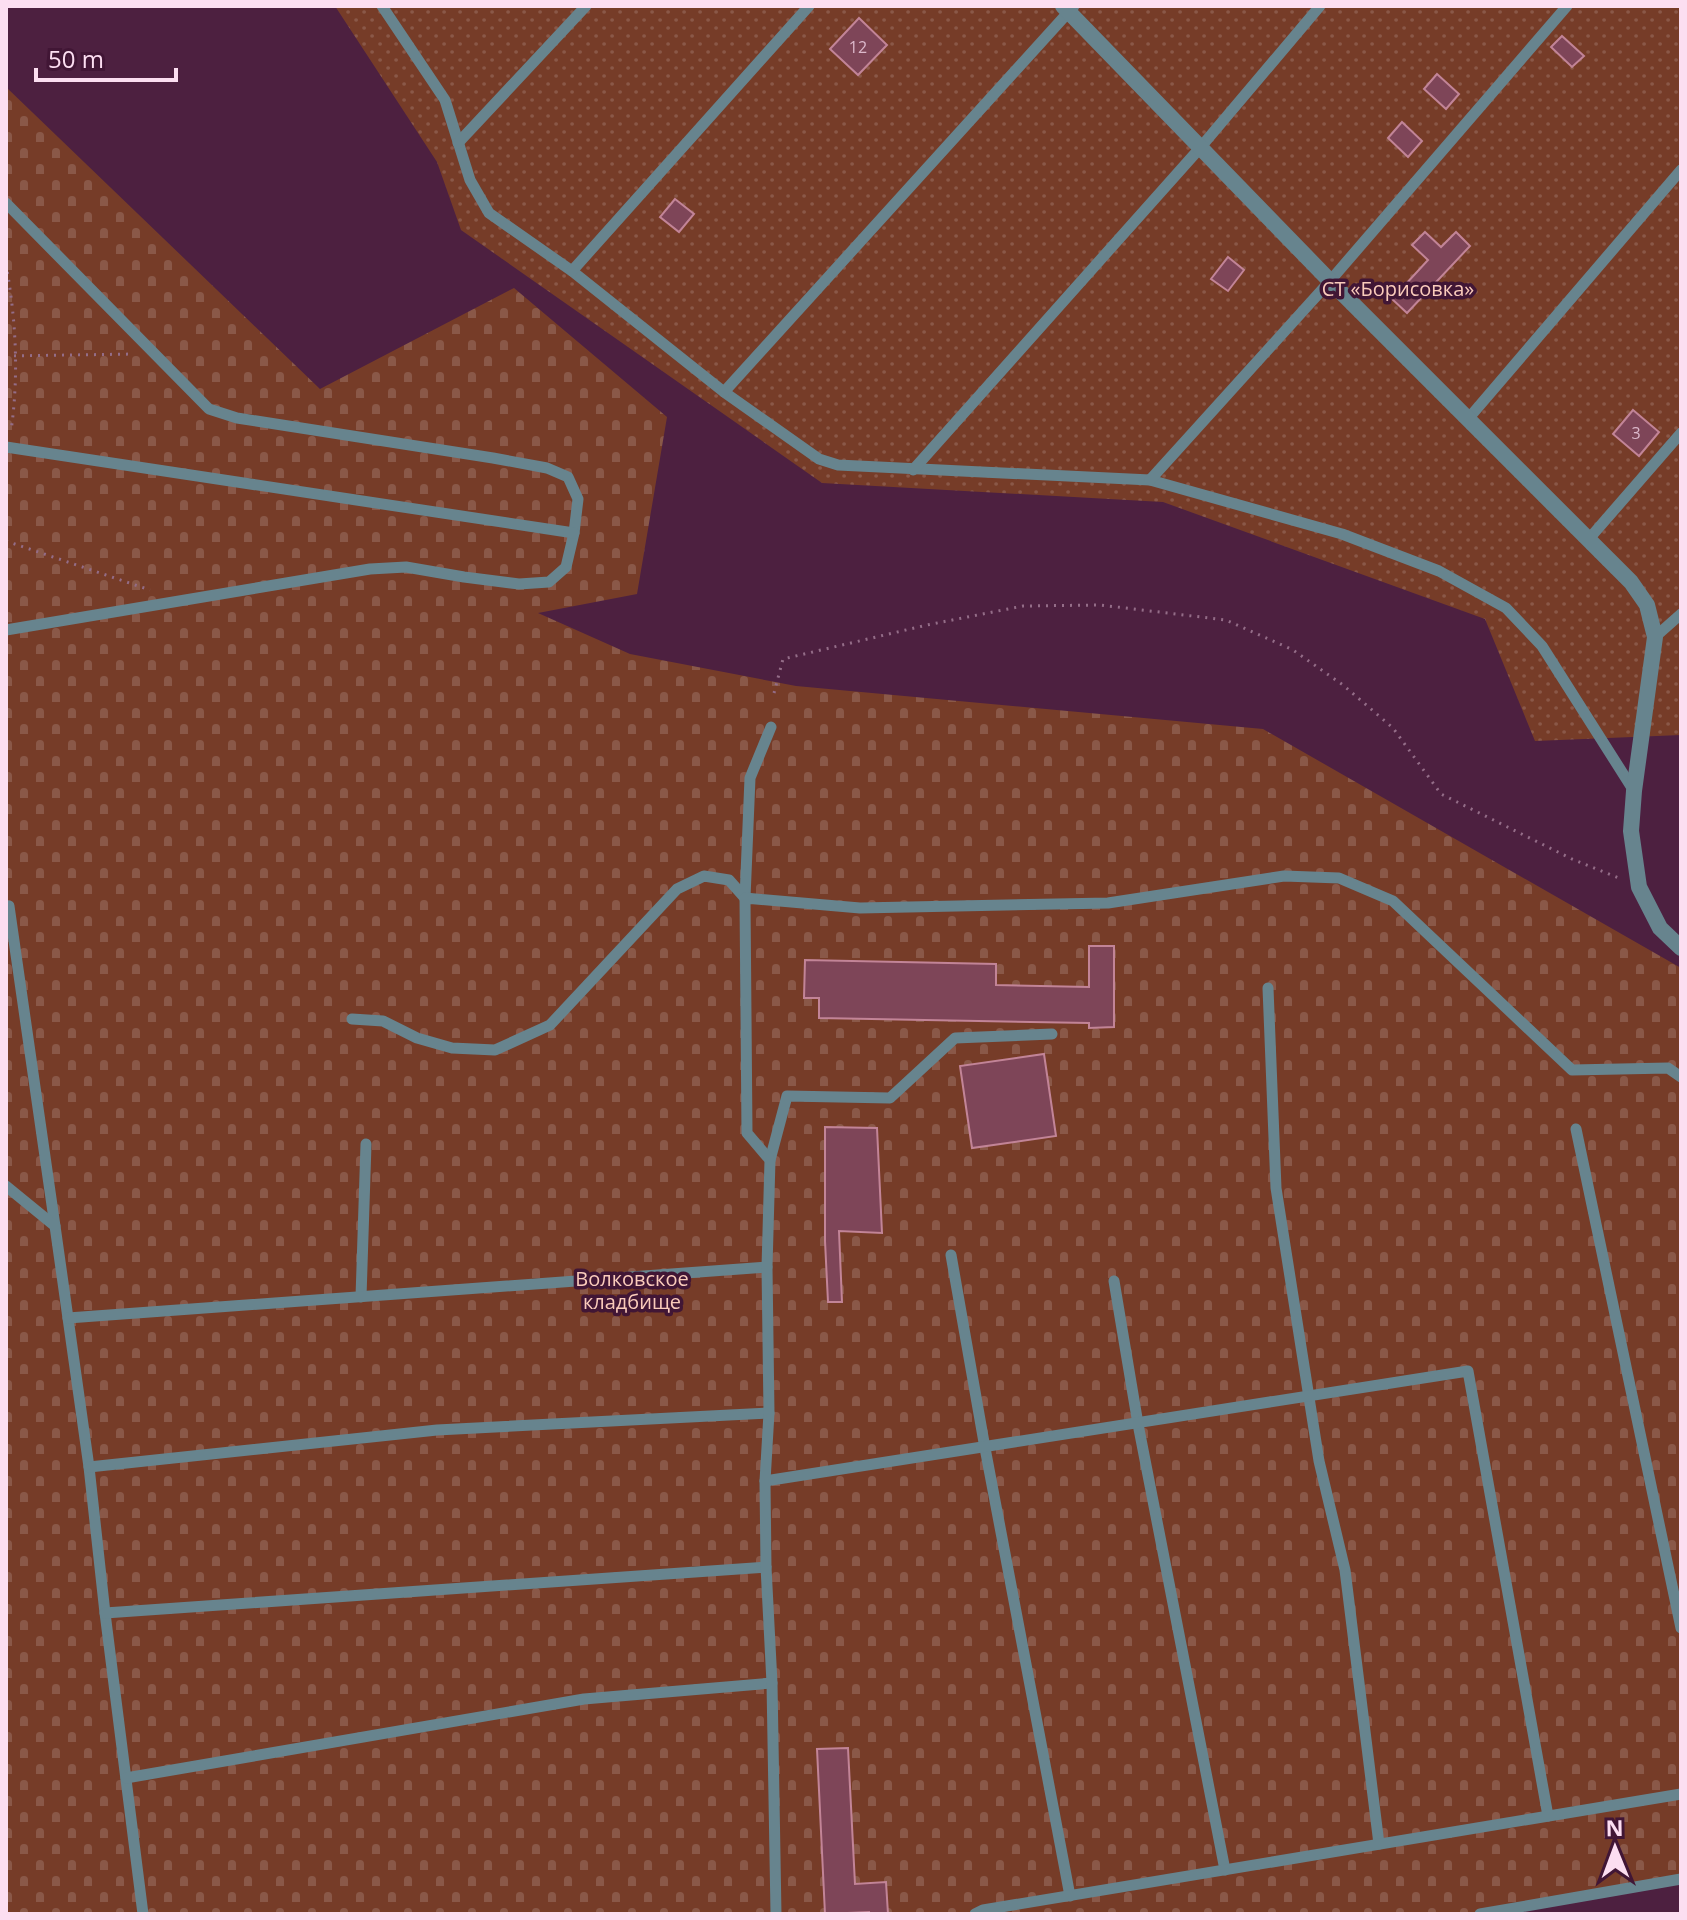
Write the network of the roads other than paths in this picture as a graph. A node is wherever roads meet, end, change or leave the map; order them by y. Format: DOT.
graph roads {
  1 [pos="382,6"];
  2 [pos="586,6"];
  3 [pos="809,6"];
  4 [pos="1320,6"];
  5 [pos="1567,6"];
  6 [pos="1069,8"];
  7 [pos="458,143"];
  8 [pos="1200,148"];
  9 [pos="1681,170"];
  10 [pos="6,203"];
  11 [pos="572,271"];
  12 [pos="1330,281"];
  13 [pos="724,392"];
  14 [pos="1468,419"];
  15 [pos="1681,433"];
  16 [pos="8,447"];
  17 [pos="913,470"];
  18 [pos="1150,480"];
  19 [pos="574,533"];
  20 [pos="1588,540"];
  21 [pos="1681,614"];
  22 [pos="6,630"];
  23 [pos="1655,637"];
  24 [pos="771,727"];
  25 [pos="1634,791"];
  26 [pos="745,898"];
  27 [pos="9,906"];
  28 [pos="1681,948"];
  29 [pos="1268,988"];
  30 [pos="352,1019"];
  31 [pos="1052,1034"];
  32 [pos="1681,1077"];
  33 [pos="1576,1129"];
  34 [pos="366,1144"];
  35 [pos="770,1160"];
  36 [pos="6,1186"];
  37 [pos="55,1226"];
  38 [pos="951,1255"];
  39 [pos="767,1267"];
  40 [pos="1114,1281"];
  41 [pos="361,1297"];
  42 [pos="68,1318"];
  43 [pos="1309,1397"];
  44 [pos="769,1413"];
  45 [pos="1138,1424"];
  46 [pos="985,1448"];
  47 [pos="89,1467"];
  48 [pos="765,1481"];
  49 [pos="766,1567"];
  50 [pos="105,1613"];
  51 [pos="1681,1628"];
  52 [pos="772,1683"];
  53 [pos="126,1778"];
  54 [pos="1681,1794"];
  55 [pos="1548,1816"];
  56 [pos="1379,1844"];
  57 [pos="1225,1870"];
  58 [pos="1681,1879"];
  59 [pos="1070,1896"];
  60 [pos="143,1914"];
  61 [pos="776,1914"];
  62 [pos="975,1914"];
  63 [pos="1480,1914"];
  1 -- 7 [label="lane"];
  2 -- 7 [label="lane"];
  3 -- 11 [label="lane"];
  4 -- 8 [label="lane"];
  5 -- 12 [label="lane"];
  6 -- 8 [label="street"];
  6 -- 13 [label="lane"];
  7 -- 11 [label="lane"];
  8 -- 12 [label="street"];
  8 -- 17 [label="lane"];
  9 -- 14 [label="lane"];
  10 -- 19 [label="lane"];
  11 -- 13 [label="lane"];
  12 -- 14 [label="street"];
  12 -- 18 [label="lane"];
  13 -- 17 [label="lane"];
  14 -- 20 [label="street"];
  15 -- 20 [label="lane"];
  16 -- 19 [label="lane"];
  17 -- 18 [label="lane"];
  18 -- 25 [label="lane"];
  19 -- 22 [label="lane"];
  20 -- 23 [label="street"];
  21 -- 23 [label="lane"];
  23 -- 25 [label="street"];
  24 -- 26 [label="lane"];
  25 -- 28 [label="street"];
  26 -- 30 [label="lane"];
  26 -- 32 [label="lane"];
  26 -- 35 [label="lane"];
  27 -- 37 [label="lane"];
  29 -- 43 [label="lane"];
  31 -- 35 [label="lane"];
  33 -- 51 [label="lane"];
  34 -- 41 [label="lane"];
  35 -- 39 [label="lane"];
  36 -- 37 [label="lane"];
  37 -- 42 [label="lane"];
  38 -- 46 [label="lane"];
  39 -- 41 [label="lane"];
  39 -- 44 [label="lane"];
  40 -- 45 [label="lane"];
  41 -- 42 [label="lane"];
  42 -- 47 [label="lane"];
  43 -- 45 [label="lane"];
  43 -- 55 [label="lane"];
  43 -- 56 [label="lane"];
  44 -- 47 [label="lane"];
  44 -- 48 [label="lane"];
  45 -- 46 [label="lane"];
  45 -- 57 [label="lane"];
  46 -- 48 [label="lane"];
  46 -- 59 [label="lane"];
  47 -- 50 [label="lane"];
  48 -- 49 [label="lane"];
  49 -- 50 [label="lane"];
  49 -- 52 [label="lane"];
  50 -- 53 [label="lane"];
  52 -- 53 [label="lane"];
  52 -- 61 [label="lane"];
  53 -- 60 [label="lane"];
  54 -- 55 [label="lane"];
  55 -- 56 [label="lane"];
  56 -- 57 [label="lane"];
  57 -- 59 [label="lane"];
  58 -- 63 [label="lane"];
  59 -- 62 [label="lane"];
}
